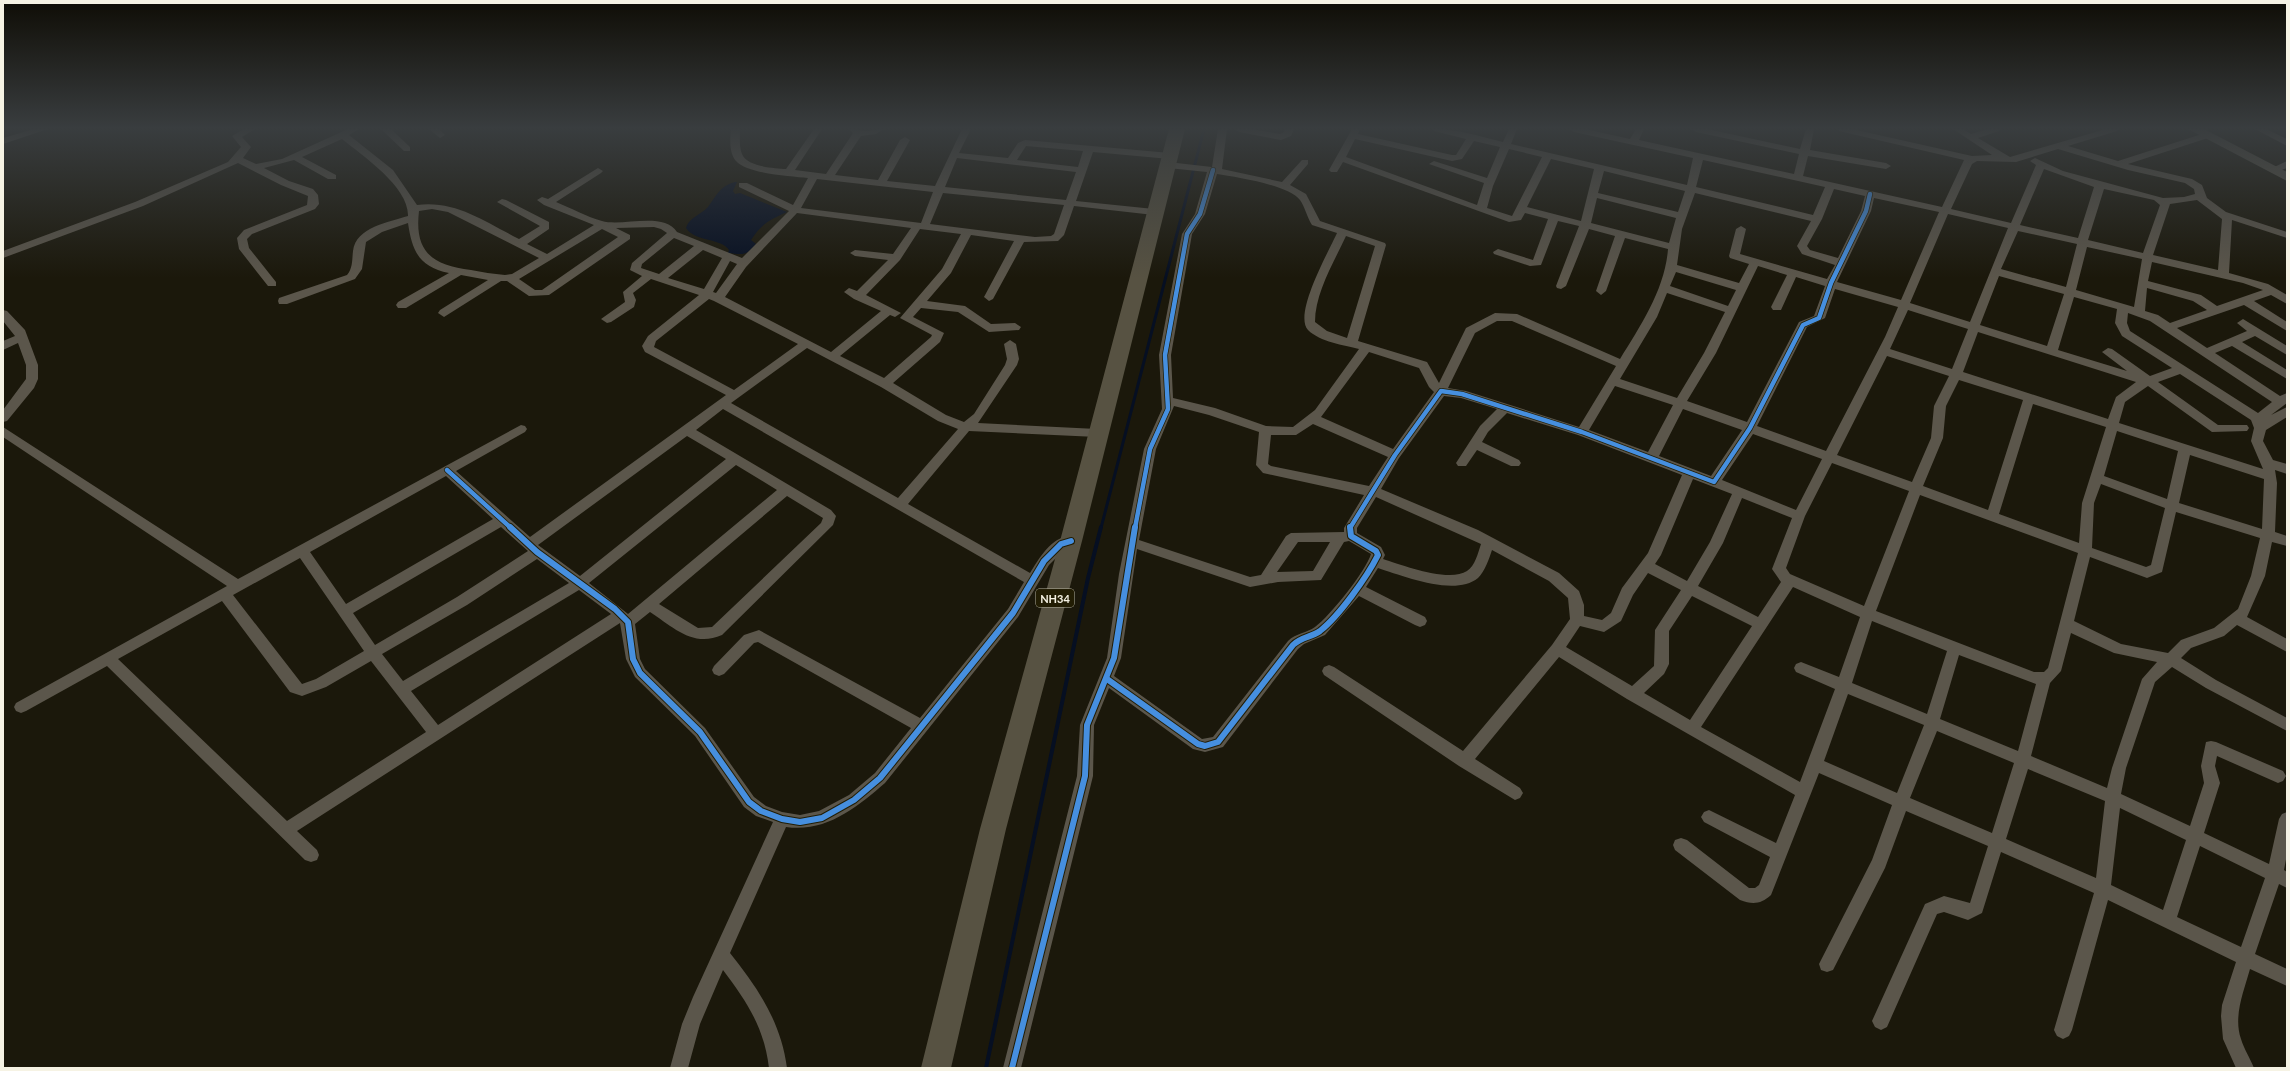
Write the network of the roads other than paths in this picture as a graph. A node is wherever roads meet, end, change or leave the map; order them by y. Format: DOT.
graph roads {
  1 [pos="193,179"];
  2 [pos="277,179"];
  3 [pos="394,179"];
  4 [pos="584,179"];
  5 [pos="812,179"];
  6 [pos="846,179"];
  7 [pos="883,179"];
  8 [pos="944,179"];
  9 [pos="1079,179"];
  10 [pos="1167,179"];
  11 [pos="1209,179"];
  12 [pos="1249,179"];
  13 [pos="1290,179"];
  14 [pos="1397,179"];
  15 [pos="1480,179"];
  16 [pos="1491,179"];
  17 [pos="1537,179"];
  18 [pos="1596,179"];
  19 [pos="1651,179"];
  20 [pos="1693,179"];
  21 [pos="1802,179"];
  22 [pos="1960,179"];
  23 [pos="2035,179"];
  24 [pos="2081,179"];
  25 [pos="2178,179"];
  26 [pos="1490,182"];
  27 [pos="881,183"];
  28 [pos="2100,184"];
  29 [pos="743,185"];
  30 [pos="1830,186"];
  31 [pos="1283,187"];
  32 [pos="1691,189"];
  33 [pos="940,190"];
  34 [pos="1592,194"];
  35 [pos="1870,194"];
  36 [pos="2199,196"];
  37 [pos="2162,201"];
  38 [pos="502,202"];
  39 [pos="1070,204"];
  40 [pos="1523,209"];
  41 [pos="795,210"];
  42 [pos="1481,210"];
  43 [pos="1946,210"];
  44 [pos="1154,212"];
  45 [pos="413,213"];
  46 [pos="2226,215"];
  47 [pos="1682,216"];
  48 [pos="1554,217"];
  49 [pos="1817,218"];
  50 [pos="602,225"];
  51 [pos="1585,225"];
  52 [pos="920,226"];
  53 [pos="2014,227"];
  54 [pos="1741,230"];
  55 [pos="968,231"];
  56 [pos="1343,231"];
  57 [pos="673,234"];
  58 [pos="1621,234"];
  59 [pos="2287,235"];
  60 [pos="1021,238"];
  61 [pos="2082,242"];
  62 [pos="519,244"];
  63 [pos="702,245"];
  64 [pos="1673,246"];
  65 [pos="1498,252"];
  66 [pos="855,253"];
  67 [pos="3,255"];
  68 [pos="2148,257"];
  69 [pos="547,258"];
  70 [pos="728,258"];
  71 [pos="896,258"];
  72 [pos="1755,262"];
  73 [pos="744,263"];
  74 [pos="1842,263"];
  75 [pos="1672,267"];
  76 [pos="1995,271"];
  77 [pos="459,272"];
  78 [pos="1792,273"];
  79 [pos="2224,275"];
  80 [pos="656,276"];
  81 [pos="504,278"];
  82 [pos="1831,283"];
  83 [pos="2142,283"];
  84 [pos="272,284"];
  85 [pos="1561,286"];
  86 [pos="1664,288"];
  87 [pos="1742,288"];
  88 [pos="1601,291"];
  89 [pos="2273,291"];
  90 [pos="2068,293"];
  91 [pos="706,294"];
  92 [pos="989,297"];
  93 [pos="718,298"];
  94 [pos="2244,300"];
  95 [pos="2287,300"];
  96 [pos="283,301"];
  97 [pos="920,304"];
  98 [pos="402,305"];
  99 [pos="1904,305"];
  100 [pos="1777,307"];
  101 [pos="2123,307"];
  102 [pos="889,310"];
  103 [pos="2215,310"];
  104 [pos="1732,311"];
  105 [pos="2139,312"];
  106 [pos="444,313"];
  107 [pos="3,314"];
  108 [pos="906,318"];
  109 [pos="607,319"];
  110 [pos="2242,323"];
  111 [pos="1015,327"];
  112 [pos="2170,327"];
  113 [pos="2287,327"];
  114 [pos="1973,328"];
  115 [pos="2256,331"];
  116 [pos="22,336"];
  117 [pos="2233,341"];
  118 [pos="806,344"];
  119 [pos="1010,344"];
  120 [pos="1351,344"];
  121 [pos="3,346"];
  122 [pos="1366,348"];
  123 [pos="2052,350"];
  124 [pos="1884,351"];
  125 [pos="2287,351"];
  126 [pos="2108,352"];
  127 [pos="2208,352"];
  128 [pos="832,357"];
  129 [pos="1621,364"];
  130 [pos="2180,370"];
  131 [pos="1956,375"];
  132 [pos="2287,376"];
  133 [pos="1613,380"];
  134 [pos="2148,382"];
  135 [pos="885,384"];
  136 [pos="1441,391"];
  137 [pos="735,395"];
  138 [pos="2029,399"];
  139 [pos="1168,401"];
  140 [pos="1680,403"];
  141 [pos="723,404"];
  142 [pos="2282,406"];
  143 [pos="1506,408"];
  144 [pos="3,418"];
  145 [pos="1314,419"];
  146 [pos="2261,424"];
  147 [pos="2113,425"];
  148 [pos="966,427"];
  149 [pos="1750,428"];
  150 [pos="2243,428"];
  151 [pos="521,430"];
  152 [pos="687,430"];
  153 [pos="1265,430"];
  154 [pos="3,431"];
  155 [pos="1582,432"];
  156 [pos="1097,434"];
  157 [pos="1474,444"];
  158 [pos="2185,448"];
  159 [pos="1395,455"];
  160 [pos="1830,457"];
  161 [pos="735,459"];
  162 [pos="1651,459"];
  163 [pos="1462,463"];
  164 [pos="1516,463"];
  165 [pos="2287,469"];
  166 [pos="447,470"];
  167 [pos="2269,470"];
  168 [pos="1689,473"];
  169 [pos="2097,478"];
  170 [pos="1714,482"];
  171 [pos="1916,488"];
  172 [pos="786,489"];
  173 [pos="1372,490"];
  174 [pos="1738,492"];
  175 [pos="900,505"];
  176 [pos="2173,506"];
  177 [pos="1799,516"];
  178 [pos="1992,516"];
  179 [pos="502,520"];
  180 [pos="2268,534"];
  181 [pos="1345,537"];
  182 [pos="2287,540"];
  183 [pos="1071,541"];
  184 [pos="1488,542"];
  185 [pos="1134,543"];
  186 [pos="534,548"];
  187 [pos="302,551"];
  188 [pos="2085,551"];
  189 [pos="1376,562"];
  190 [pos="1646,566"];
  191 [pos="1265,580"];
  192 [pos="1790,580"];
  193 [pos="1033,581"];
  194 [pos="580,583"];
  195 [pos="238,586"];
  196 [pos="1356,588"];
  197 [pos="1690,588"];
  198 [pos="224,593"];
  199 [pos="648,604"];
  200 [pos="344,612"];
  201 [pos="1868,614"];
  202 [pos="625,618"];
  203 [pos="2237,618"];
  204 [pos="1577,620"];
  205 [pos="1420,621"];
  206 [pos="1760,624"];
  207 [pos="2066,624"];
  208 [pos="2287,646"];
  209 [pos="1955,647"];
  210 [pos="1557,649"];
  211 [pos="373,653"];
  212 [pos="108,658"];
  213 [pos="2171,659"];
  214 [pos="1800,668"];
  215 [pos="720,670"];
  216 [pos="1329,671"];
  217 [pos="1107,679"];
  218 [pos="2044,679"];
  219 [pos="1844,686"];
  220 [pos="401,690"];
  221 [pos="1632,695"];
  222 [pos="21,707"];
  223 [pos="1932,721"];
  224 [pos="2287,725"];
  225 [pos="921,726"];
  226 [pos="1692,729"];
  227 [pos="436,734"];
  228 [pos="2023,759"];
  229 [pos="1464,761"];
  230 [pos="1814,764"];
  231 [pos="2278,776"];
  232 [pos="1803,791"];
  233 [pos="1515,793"];
  234 [pos="2113,797"];
  235 [pos="1901,802"];
  236 [pos="1709,817"];
  237 [pos="782,819"];
  238 [pos="2287,819"];
  239 [pos="286,830"];
  240 [pos="2195,835"];
  241 [pos="1996,844"];
  242 [pos="1681,845"];
  243 [pos="1779,853"];
  244 [pos="311,855"];
  245 [pos="2281,876"];
  246 [pos="2103,889"];
  247 [pos="2168,920"];
  248 [pos="721,954"];
  249 [pos="2245,958"];
  250 [pos="1827,964"];
  251 [pos="2287,978"];
  252 [pos="1881,1022"];
  253 [pos="2063,1030"];
  254 [pos="679,1068"];
  255 [pos="778,1068"];
  256 [pos="936,1068"];
  257 [pos="1012,1068"];
  258 [pos="2245,1068"];
  1 -- 67 [label="street"];
  2 -- 84 [label="street"];
  3 -- 45 [label="street"];
  4 -- 50 [label="street"];
  5 -- 41 [label="street"];
  6 -- 27 [label="street"];
  7 -- 27 [label="street"];
  8 -- 33 [label="street"];
  9 -- 39 [label="street"];
  10 -- 44 [label="highway, NH34"];
  11 -- 139 [label="street"];
  12 -- 31 [label="street"];
  13 -- 31 [label="street"];
  14 -- 42 [label="street"];
  15 -- 26 [label="street"];
  16 -- 26 [label="street"];
  17 -- 40 [label="street"];
  18 -- 34 [label="street"];
  19 -- 32 [label="street"];
  20 -- 32 [label="street"];
  21 -- 30 [label="street"];
  22 -- 43 [label="street"];
  23 -- 53 [label="street"];
  24 -- 28 [label="street"];
  25 -- 36 [label="street"];
  26 -- 42 [label="street"];
  27 -- 33 [label="street"];
  28 -- 37 [label="street"];
  28 -- 61 [label="street"];
  29 -- 41 [label="street"];
  30 -- 35 [label="street"];
  30 -- 49 [label="street"];
  31 -- 56 [label="street"];
  32 -- 47 [label="street"];
  32 -- 49 [label="street"];
  33 -- 39 [label="street"];
  33 -- 52 [label="street"];
  34 -- 47 [label="street"];
  34 -- 51 [label="street"];
  35 -- 43 [label="street"];
  35 -- 74 [label="street"];
  36 -- 37 [label="street"];
  36 -- 46 [label="street"];
  37 -- 68 [label="street"];
  38 -- 62 [label="street"];
  39 -- 44 [label="street"];
  39 -- 60 [label="street"];
  40 -- 42 [label="street"];
  40 -- 48 [label="street"];
  41 -- 52 [label="street"];
  41 -- 73 [label="street"];
  43 -- 53 [label="street"];
  43 -- 99 [label="street"];
  44 -- 156 [label="highway, NH34"];
  45 -- 62 [label="street"];
  45 -- 77 [label="street"];
  45 -- 96 [label="street"];
  46 -- 59 [label="street"];
  46 -- 79 [label="street"];
  47 -- 64 [label="street"];
  48 -- 51 [label="street"];
  48 -- 65 [label="street"];
  49 -- 74 [label="street"];
  50 -- 57 [label="street"];
  50 -- 69 [label="street"];
  50 -- 81 [label="street"];
  51 -- 58 [label="street"];
  51 -- 85 [label="street"];
  52 -- 55 [label="street"];
  52 -- 71 [label="street"];
  53 -- 61 [label="street"];
  53 -- 76 [label="street"];
  54 -- 72 [label="street"];
  55 -- 60 [label="street"];
  55 -- 97 [label="street"];
  56 -- 120 [label="street"];
  56 -- 120 [label="street"];
  57 -- 63 [label="street"];
  57 -- 80 [label="street"];
  58 -- 64 [label="street"];
  58 -- 88 [label="street"];
  60 -- 92 [label="street"];
  61 -- 68 [label="street"];
  61 -- 90 [label="street"];
  62 -- 69 [label="street"];
  63 -- 70 [label="street"];
  63 -- 80 [label="street"];
  64 -- 75 [label="street"];
  66 -- 71 [label="street"];
  68 -- 79 [label="street"];
  68 -- 83 [label="street"];
  69 -- 81 [label="street"];
  70 -- 73 [label="street"];
  70 -- 91 [label="street"];
  71 -- 102 [label="street"];
  72 -- 78 [label="street"];
  72 -- 87 [label="street"];
  73 -- 93 [label="street"];
  74 -- 82 [label="street"];
  75 -- 86 [label="street"];
  75 -- 87 [label="street"];
  76 -- 90 [label="street"];
  76 -- 114 [label="street"];
  77 -- 81 [label="street"];
  77 -- 98 [label="street"];
  78 -- 82 [label="street"];
  78 -- 100 [label="street"];
  79 -- 89 [label="street"];
  80 -- 91 [label="street"];
  80 -- 109 [label="street"];
  81 -- 106 [label="street"];
  82 -- 99 [label="street"];
  82 -- 149 [label="street"];
  83 -- 103 [label="street"];
  83 -- 105 [label="street"];
  86 -- 104 [label="street"];
  86 -- 129 [label="street"];
  87 -- 104 [label="street"];
  89 -- 94 [label="street"];
  89 -- 95 [label="street"];
  90 -- 101 [label="street"];
  90 -- 123 [label="street"];
  91 -- 93 [label="street"];
  91 -- 137 [label="street"];
  93 -- 118 [label="street"];
  94 -- 103 [label="street"];
  94 -- 113 [label="street"];
  97 -- 108 [label="street"];
  97 -- 111 [label="street"];
  99 -- 114 [label="street"];
  99 -- 124 [label="street"];
  101 -- 105 [label="street"];
  101 -- 130 [label="street"];
  102 -- 108 [label="street"];
  102 -- 128 [label="street"];
  103 -- 112 [label="street"];
  104 -- 140 [label="street"];
  105 -- 112 [label="street"];
  107 -- 116 [label="street"];
  108 -- 135 [label="street"];
  110 -- 115 [label="street"];
  112 -- 127 [label="street"];
  114 -- 123 [label="street"];
  114 -- 131 [label="street"];
  115 -- 117 [label="street"];
  115 -- 125 [label="street"];
  116 -- 121 [label="street"];
  116 -- 144 [label="street"];
  117 -- 127 [label="street"];
  117 -- 132 [label="street"];
  118 -- 128 [label="street"];
  118 -- 137 [label="street"];
  119 -- 148 [label="street"];
  120 -- 122 [label="street"];
  122 -- 136 [label="street"];
  122 -- 145 [label="street"];
  123 -- 134 [label="street"];
  124 -- 131 [label="street"];
  124 -- 160 [label="street"];
  126 -- 134 [label="street"];
  127 -- 142 [label="street"];
  128 -- 135 [label="street"];
  129 -- 133 [label="street"];
  129 -- 136 [label="street"];
  130 -- 134 [label="street"];
  130 -- 146 [label="street"];
  131 -- 138 [label="street"];
  131 -- 171 [label="street"];
  133 -- 140 [label="street"];
  133 -- 155 [label="street"];
  134 -- 147 [label="street"];
  134 -- 150 [label="street"];
  135 -- 148 [label="street"];
  136 -- 143 [label="street"];
  136 -- 159 [label="street"];
  137 -- 141 [label="street"];
  138 -- 147 [label="street"];
  138 -- 178 [label="street"];
  139 -- 153 [label="street"];
  139 -- 185 [label="street"];
  140 -- 149 [label="street"];
  140 -- 162 [label="street"];
  141 -- 152 [label="street"];
  141 -- 175 [label="street"];
  142 -- 146 [label="street"];
  143 -- 155 [label="street"];
  143 -- 157 [label="street"];
  145 -- 153 [label="street"];
  145 -- 159 [label="street"];
  146 -- 167 [label="street"];
  147 -- 158 [label="street"];
  147 -- 169 [label="street"];
  148 -- 156 [label="street"];
  148 -- 175 [label="street"];
  149 -- 160 [label="street"];
  149 -- 170 [label="street"];
  151 -- 166 [label="street"];
  152 -- 161 [label="street"];
  152 -- 186 [label="street"];
  153 -- 173 [label="street"];
  154 -- 195 [label="street"];
  155 -- 162 [label="street"];
  156 -- 183 [label="highway, NH34"];
  157 -- 163 [label="street"];
  157 -- 164 [label="street"];
  158 -- 167 [label="street"];
  158 -- 176 [label="street"];
  159 -- 173 [label="street"];
  160 -- 171 [label="street"];
  160 -- 177 [label="street"];
  161 -- 172 [label="street"];
  161 -- 194 [label="street"];
  162 -- 168 [label="street"];
  165 -- 167 [label="street"];
  166 -- 179 [label="street"];
  166 -- 187 [label="street"];
  167 -- 180 [label="street"];
  168 -- 170 [label="street"];
  168 -- 190 [label="street"];
  169 -- 176 [label="street"];
  169 -- 188 [label="street"];
  170 -- 174 [label="street"];
  171 -- 178 [label="street"];
  171 -- 201 [label="street"];
  172 -- 199 [label="street"];
  172 -- 199 [label="street"];
  173 -- 181 [label="street"];
  173 -- 184 [label="street"];
  174 -- 177 [label="street"];
  174 -- 197 [label="street"];
  175 -- 193 [label="street"];
  176 -- 180 [label="street"];
  176 -- 188 [label="street"];
  177 -- 192 [label="street"];
  178 -- 188 [label="street"];
  179 -- 186 [label="street"];
  179 -- 200 [label="street"];
  180 -- 182 [label="street"];
  180 -- 203 [label="street"];
  181 -- 189 [label="street"];
  181 -- 191 [label="street"];
  181 -- 191 [label="street"];
  183 -- 193 [label="street"];
  183 -- 256 [label="highway, NH34"];
  184 -- 189 [label="street"];
  184 -- 204 [label="street"];
  185 -- 191 [label="street"];
  185 -- 217 [label="street"];
  186 -- 194 [label="street"];
  186 -- 211 [label="street"];
  187 -- 195 [label="street"];
  187 -- 200 [label="street"];
  188 -- 207 [label="street"];
  189 -- 196 [label="street"];
  190 -- 197 [label="street"];
  190 -- 204 [label="street"];
  192 -- 201 [label="street"];
  192 -- 206 [label="street"];
  193 -- 225 [label="street"];
  194 -- 202 [label="street"];
  194 -- 220 [label="street"];
  195 -- 198 [label="street"];
  196 -- 205 [label="street"];
  196 -- 217 [label="street"];
  197 -- 206 [label="street"];
  197 -- 221 [label="street"];
  198 -- 211 [label="street"];
  198 -- 212 [label="street"];
  199 -- 202 [label="street"];
  200 -- 211 [label="street"];
  201 -- 209 [label="street"];
  201 -- 219 [label="street"];
  202 -- 227 [label="street"];
  202 -- 237 [label="street"];
  203 -- 208 [label="street"];
  203 -- 213 [label="street"];
  204 -- 210 [label="street"];
  206 -- 226 [label="street"];
  207 -- 213 [label="street"];
  207 -- 218 [label="street"];
  209 -- 218 [label="street"];
  209 -- 223 [label="street"];
  210 -- 221 [label="street"];
  210 -- 229 [label="street"];
  211 -- 220 [label="street"];
  212 -- 222 [label="street"];
  212 -- 239 [label="street"];
  213 -- 224 [label="street"];
  213 -- 234 [label="street"];
  214 -- 219 [label="street"];
  215 -- 225 [label="street"];
  216 -- 229 [label="street"];
  217 -- 257 [label="street"];
  218 -- 228 [label="street"];
  219 -- 223 [label="street"];
  219 -- 230 [label="street"];
  220 -- 227 [label="street"];
  221 -- 226 [label="street"];
  223 -- 228 [label="street"];
  223 -- 235 [label="street"];
  225 -- 237 [label="street"];
  226 -- 232 [label="street"];
  227 -- 239 [label="street"];
  228 -- 234 [label="street"];
  228 -- 241 [label="street"];
  229 -- 233 [label="street"];
  230 -- 232 [label="street"];
  230 -- 235 [label="street"];
  231 -- 240 [label="street"];
  232 -- 243 [label="street"];
  234 -- 240 [label="street"];
  234 -- 246 [label="street"];
  235 -- 241 [label="street"];
  235 -- 250 [label="street"];
  236 -- 243 [label="street"];
  237 -- 248 [label="street"];
  238 -- 245 [label="street"];
  239 -- 244 [label="street"];
  240 -- 245 [label="street"];
  240 -- 247 [label="street"];
  241 -- 246 [label="street"];
  241 -- 252 [label="street"];
  242 -- 243 [label="street"];
  245 -- 249 [label="street"];
  246 -- 247 [label="street"];
  246 -- 253 [label="street"];
  247 -- 249 [label="street"];
  248 -- 254 [label="street"];
  248 -- 255 [label="street"];
  249 -- 251 [label="street"];
  249 -- 258 [label="street"];
}
